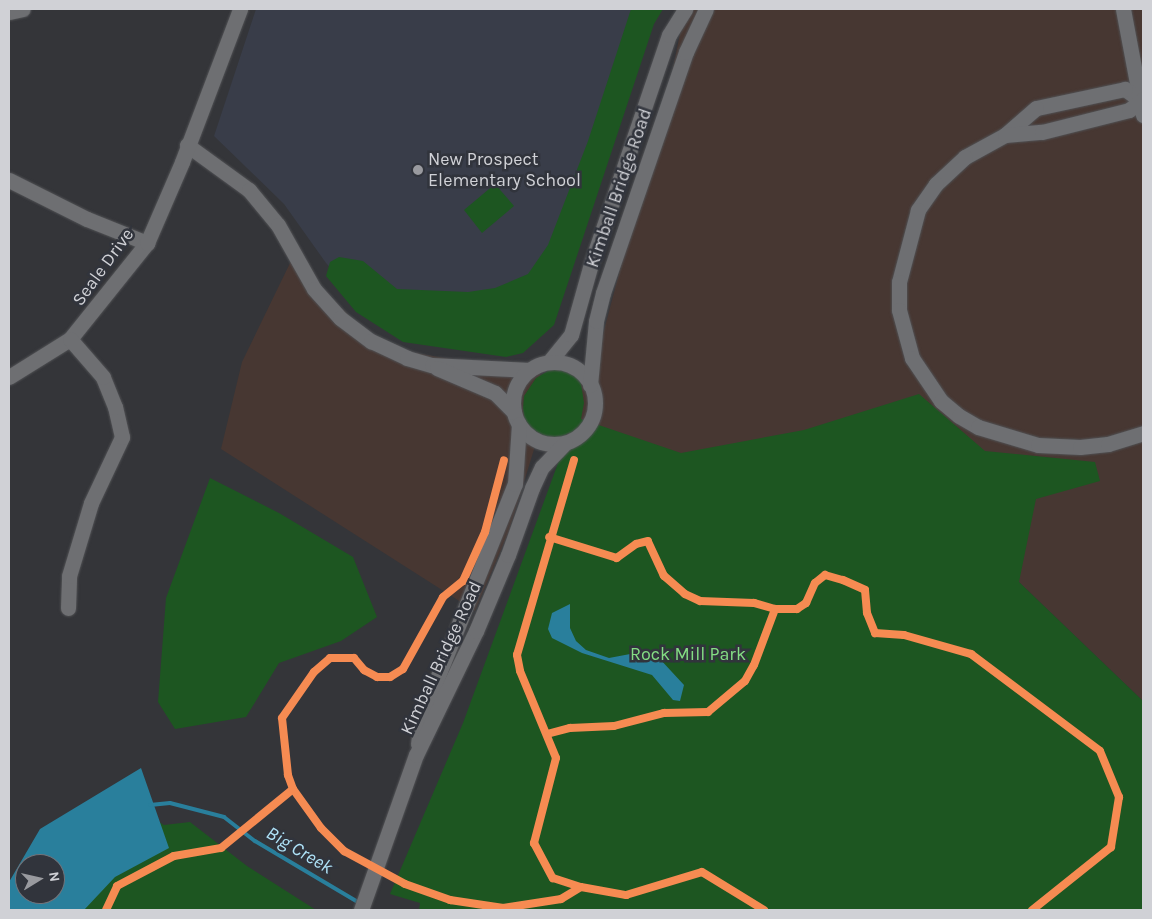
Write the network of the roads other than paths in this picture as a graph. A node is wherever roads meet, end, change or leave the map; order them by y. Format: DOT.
graph roads {
  1 [pos="22,9"];
  2 [pos="240,9"];
  3 [pos="685,9"];
  4 [pos="706,9"];
  5 [pos="1123,9"];
  6 [pos="9,12"];
  7 [pos="1142,105"];
  8 [pos="1005,135"];
  9 [pos="187,145"];
  10 [pos="9,180"];
  11 [pos="147,243"];
  12 [pos="70,339"];
  13 [pos="549,362"];
  14 [pos="432,365"];
  15 [pos="530,370"];
  16 [pos="9,377"];
  17 [pos="590,385"];
  18 [pos="516,418"];
  19 [pos="1143,433"];
  20 [pos="565,443"];
  21 [pos="68,608"];
  22 [pos="416,755"];
  23 [pos="361,910"];
  1 -- 6 [label="street"];
  2 -- 9 [label="street, Seale Drive"];
  3 -- 13 [label="street, Kimball Bridge Road"];
  4 -- 17 [label="street, Kimball Bridge Road"];
  5 -- 7 [label="street"];
  7 -- 8 [label="street"];
  7 -- 8 [label="street"];
  8 -- 19 [label="street"];
  9 -- 11 [label="street, Seale Drive"];
  9 -- 14 [label="street"];
  10 -- 11 [label="street"];
  11 -- 12 [label="street, Seale Drive"];
  12 -- 16 [label="street, Seale Drive"];
  12 -- 21 [label="street"];
  13 -- 15 [label="street"];
  13 -- 17 [label="street"];
  14 -- 15 [label="street"];
  14 -- 18 [label="street"];
  15 -- 18 [label="street"];
  17 -- 20 [label="street"];
  18 -- 20 [label="street"];
  18 -- 22 [label="street, Kimball Bridge Road"];
  20 -- 22 [label="street, Kimball Bridge Road"];
  22 -- 23 [label="street, Kimball Bridge Road"];
}
